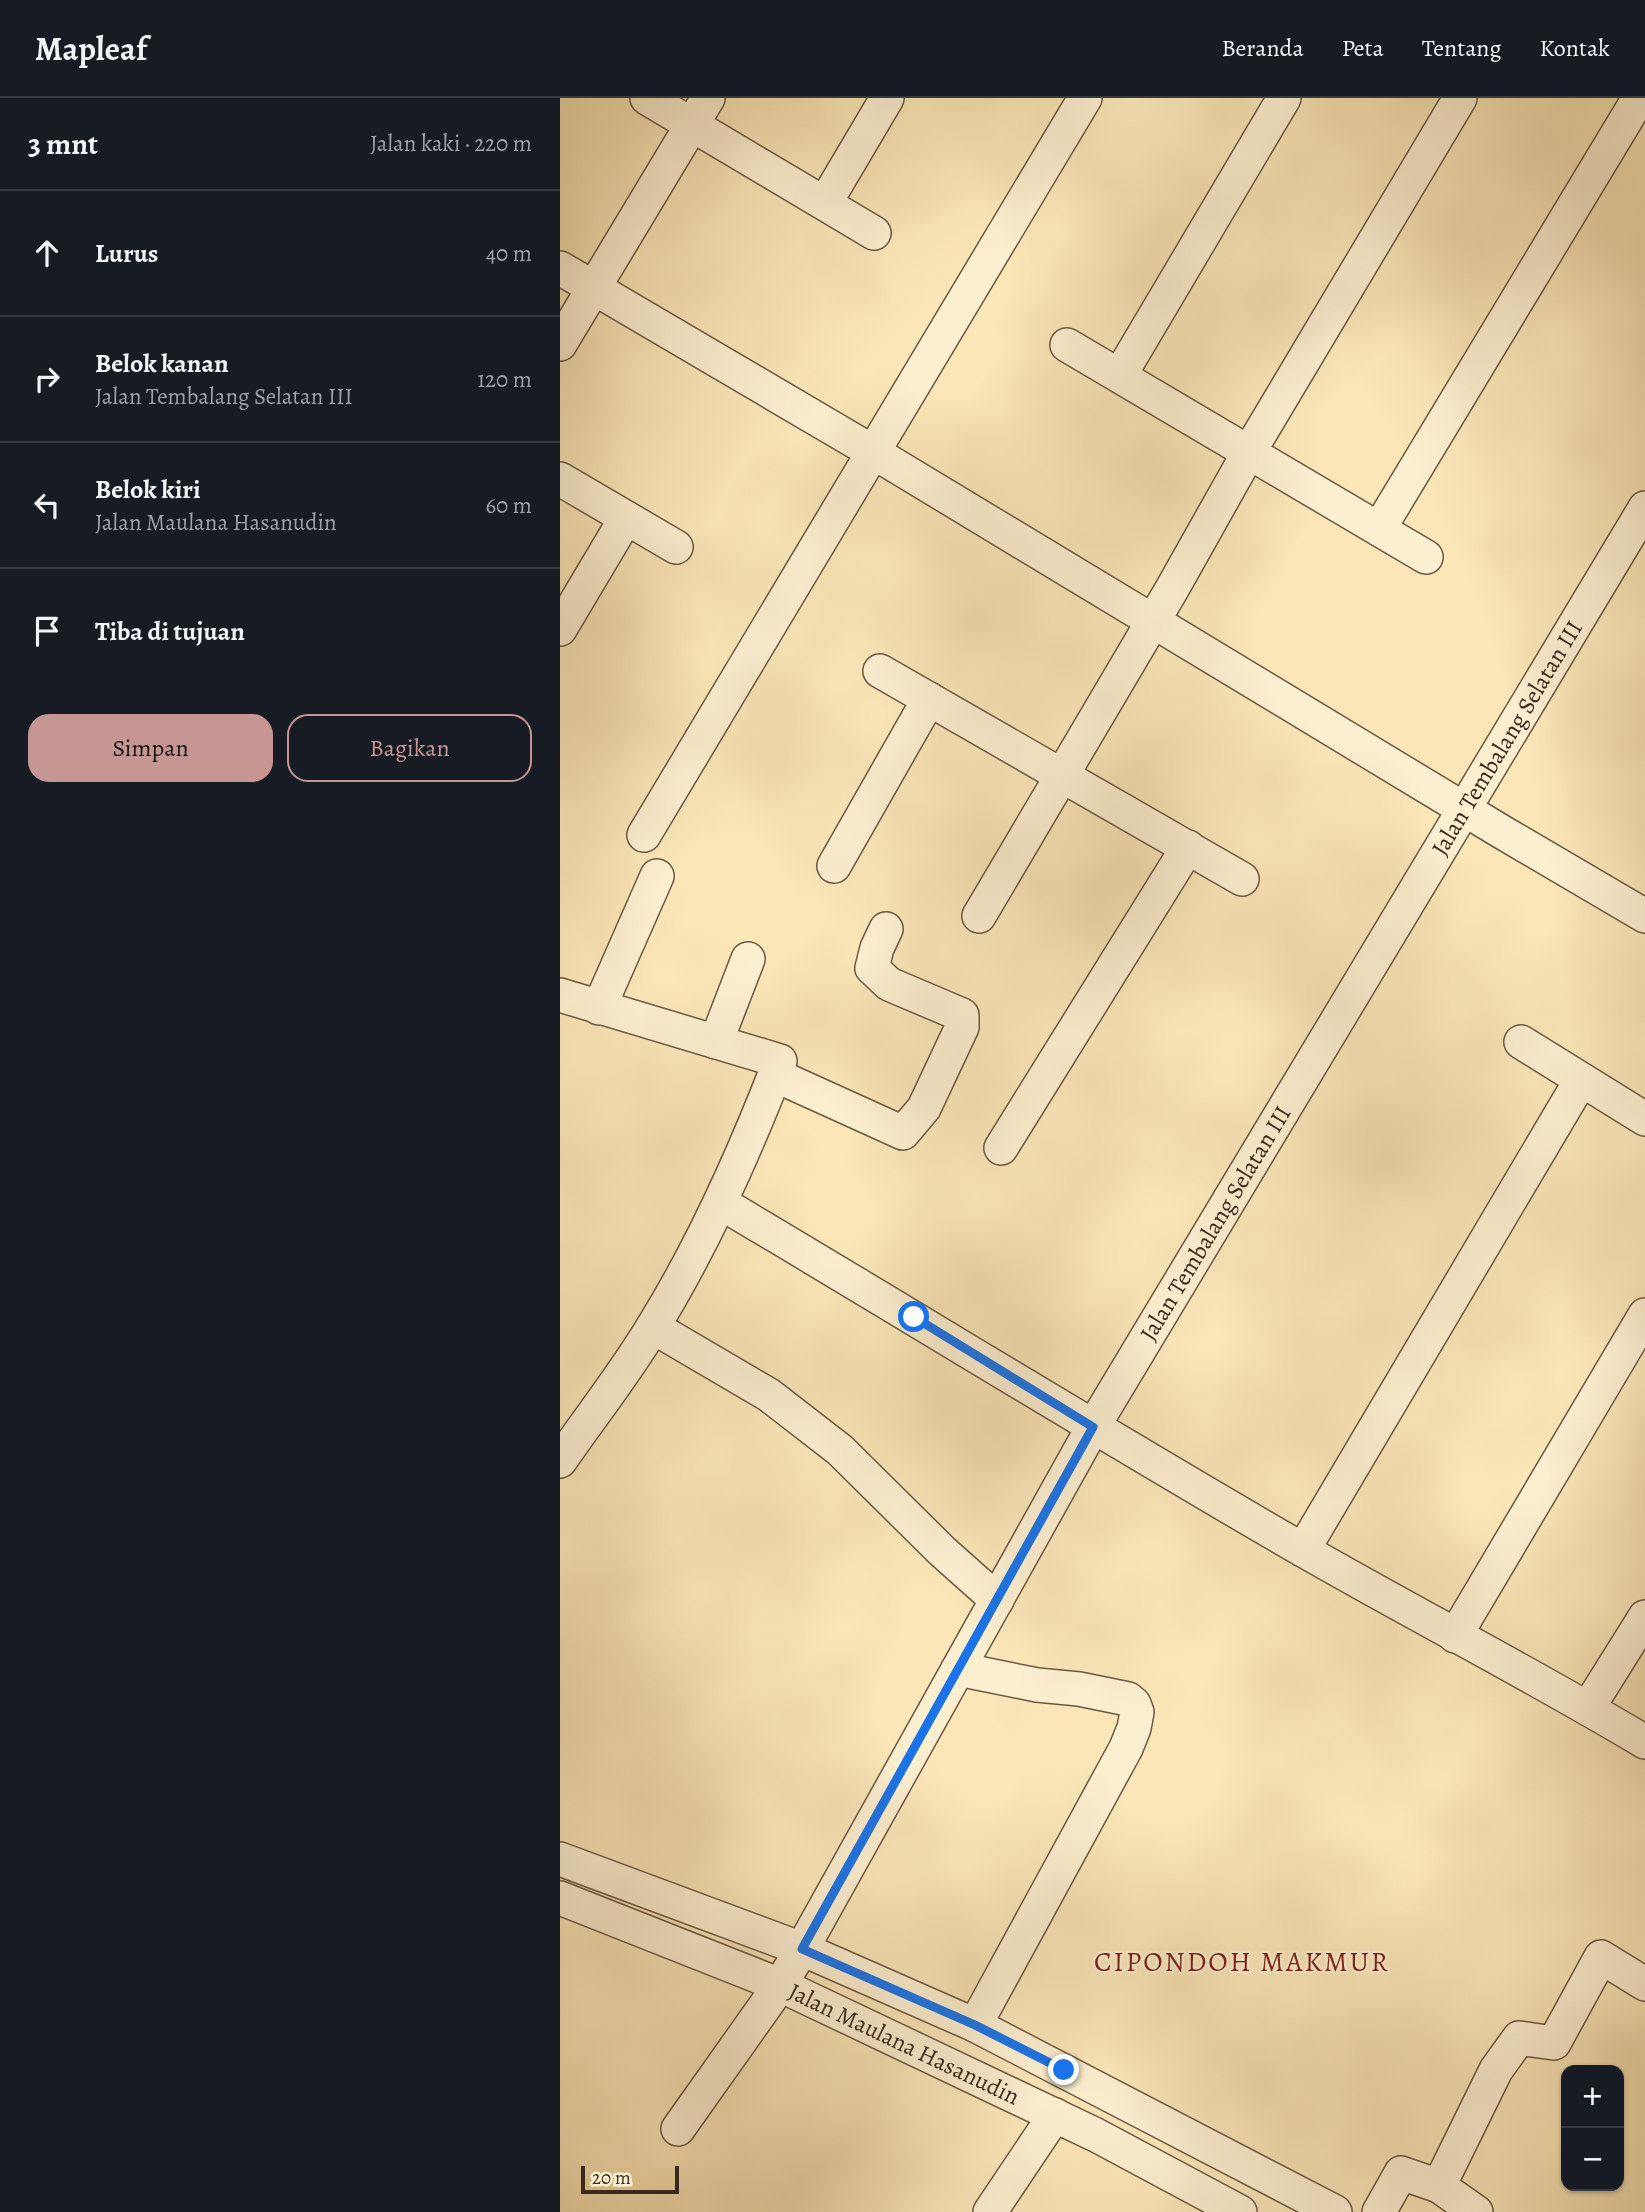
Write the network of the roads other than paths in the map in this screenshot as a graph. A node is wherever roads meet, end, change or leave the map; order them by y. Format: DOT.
graph roads {
  1 [pos="647,98"];
  2 [pos="887,98"];
  3 [pos="1085,98"];
  4 [pos="1284,98"];
  5 [pos="1460,98"];
  6 [pos="1639,98"];
  7 [pos="700,111"];
  8 [pos="825,203"];
  9 [pos="874,233"];
  10 [pos="560,268"];
  11 [pos="593,288"];
  12 [pos="560,344"];
  13 [pos="1067,345"];
  14 [pos="1120,375"];
  15 [pos="873,452"];
  16 [pos="1249,452"];
  17 [pos="560,479"];
  18 [pos="1645,508"];
  19 [pos="626,518"];
  20 [pos="1379,529"];
  21 [pos="676,547"];
  22 [pos="1426,557"];
  23 [pos="1153,620"];
  24 [pos="560,629"];
  25 [pos="880,671"];
  26 [pos="929,699"];
  27 [pos="1062,776"];
  28 [pos="1464,809"];
  29 [pos="644,835"];
  30 [pos="1188,847"];
  31 [pos="834,866"];
  32 [pos="657,876"];
  33 [pos="1242,879"];
  34 [pos="979,916"];
  35 [pos="1645,916"];
  36 [pos="886,929"];
  37 [pos="748,959"];
  38 [pos="572,1006"];
  39 [pos="716,1042"];
  40 [pos="1521,1042"];
  41 [pos="775,1075"];
  42 [pos="1581,1080"];
  43 [pos="1645,1119"];
  44 [pos="1001,1148"];
  45 [pos="721,1203"];
  46 [pos="1645,1315"];
  47 [pos="653,1327"];
  48 [pos="1093,1427"];
  49 [pos="560,1461"];
  50 [pos="1303,1550"];
  51 [pos="997,1600"];
  52 [pos="1645,1617"];
  53 [pos="1455,1636"];
  54 [pos="958,1669"];
  55 [pos="1588,1708"];
  56 [pos="1645,1742"];
  57 [pos="560,1859"];
  58 [pos="560,1898"];
  59 [pos="802,1949"];
  60 [pos="1645,1984"];
  61 [pos="780,1985"];
  62 [pos="975,2025"];
  63 [pos="1055,2115"];
  64 [pos="678,2129"];
  65 [pos="1439,2186"];
  66 [pos="990,2212"];
  67 [pos="1240,2212"];
  68 [pos="1335,2212"];
  69 [pos="1379,2212"];
  70 [pos="1476,2212"];
  1 -- 7 [label="street"];
  2 -- 8 [label="street"];
  3 -- 15 [label="street"];
  4 -- 14 [label="street"];
  5 -- 16 [label="street"];
  6 -- 20 [label="street"];
  7 -- 8 [label="street"];
  7 -- 11 [label="street"];
  8 -- 9 [label="street"];
  10 -- 11 [label="street"];
  11 -- 12 [label="street"];
  11 -- 15 [label="street"];
  13 -- 14 [label="street"];
  14 -- 16 [label="street"];
  15 -- 23 [label="street"];
  15 -- 29 [label="street"];
  16 -- 20 [label="street"];
  16 -- 23 [label="street"];
  17 -- 19 [label="street"];
  18 -- 28 [label="street, Jalan Tembalang Selatan III"];
  19 -- 21 [label="street"];
  19 -- 24 [label="street"];
  20 -- 22 [label="street"];
  23 -- 27 [label="street"];
  23 -- 28 [label="street"];
  25 -- 26 [label="street"];
  26 -- 27 [label="street"];
  26 -- 31 [label="street"];
  27 -- 30 [label="street"];
  27 -- 34 [label="street"];
  28 -- 35 [label="street"];
  28 -- 48 [label="street, Jalan Tembalang Selatan III"];
  30 -- 33 [label="street"];
  30 -- 44 [label="street"];
  32 -- 38 [label="street"];
  36 -- 41 [label="street"];
  37 -- 39 [label="street"];
  38 -- 39 [label="street"];
  39 -- 41 [label="street"];
  40 -- 42 [label="street"];
  41 -- 45 [label="street"];
  42 -- 43 [label="street"];
  42 -- 50 [label="street"];
  45 -- 47 [label="street"];
  45 -- 48 [label="street"];
  46 -- 53 [label="street"];
  47 -- 49 [label="street"];
  47 -- 51 [label="street"];
  48 -- 50 [label="street"];
  48 -- 51 [label="street, Jalan Tembalang Selatan III"];
  50 -- 53 [label="street"];
  51 -- 54 [label="street, Jalan Tembalang Selatan III"];
  52 -- 55 [label="street"];
  53 -- 55 [label="street"];
  54 -- 59 [label="street, Jalan Tembalang Selatan III"];
  54 -- 62 [label="street"];
  55 -- 56 [label="street"];
  57 -- 59 [label="street, Jalan Maulana Hasanudin"];
  58 -- 61 [label="street, Jalan Maulana Hasanudin"];
  59 -- 61 [label="street, Jalan Tembalang Selatan III"];
  59 -- 62 [label="street, Jalan Maulana Hasanudin"];
  60 -- 65 [label="street"];
  61 -- 63 [label="street, Jalan Maulana Hasanudin"];
  61 -- 64 [label="street"];
  62 -- 68 [label="street, Jalan Maulana Hasanudin"];
  63 -- 66 [label="street"];
  63 -- 67 [label="street, Jalan Maulana Hasanudin"];
  65 -- 69 [label="street"];
  65 -- 70 [label="street"];
}
